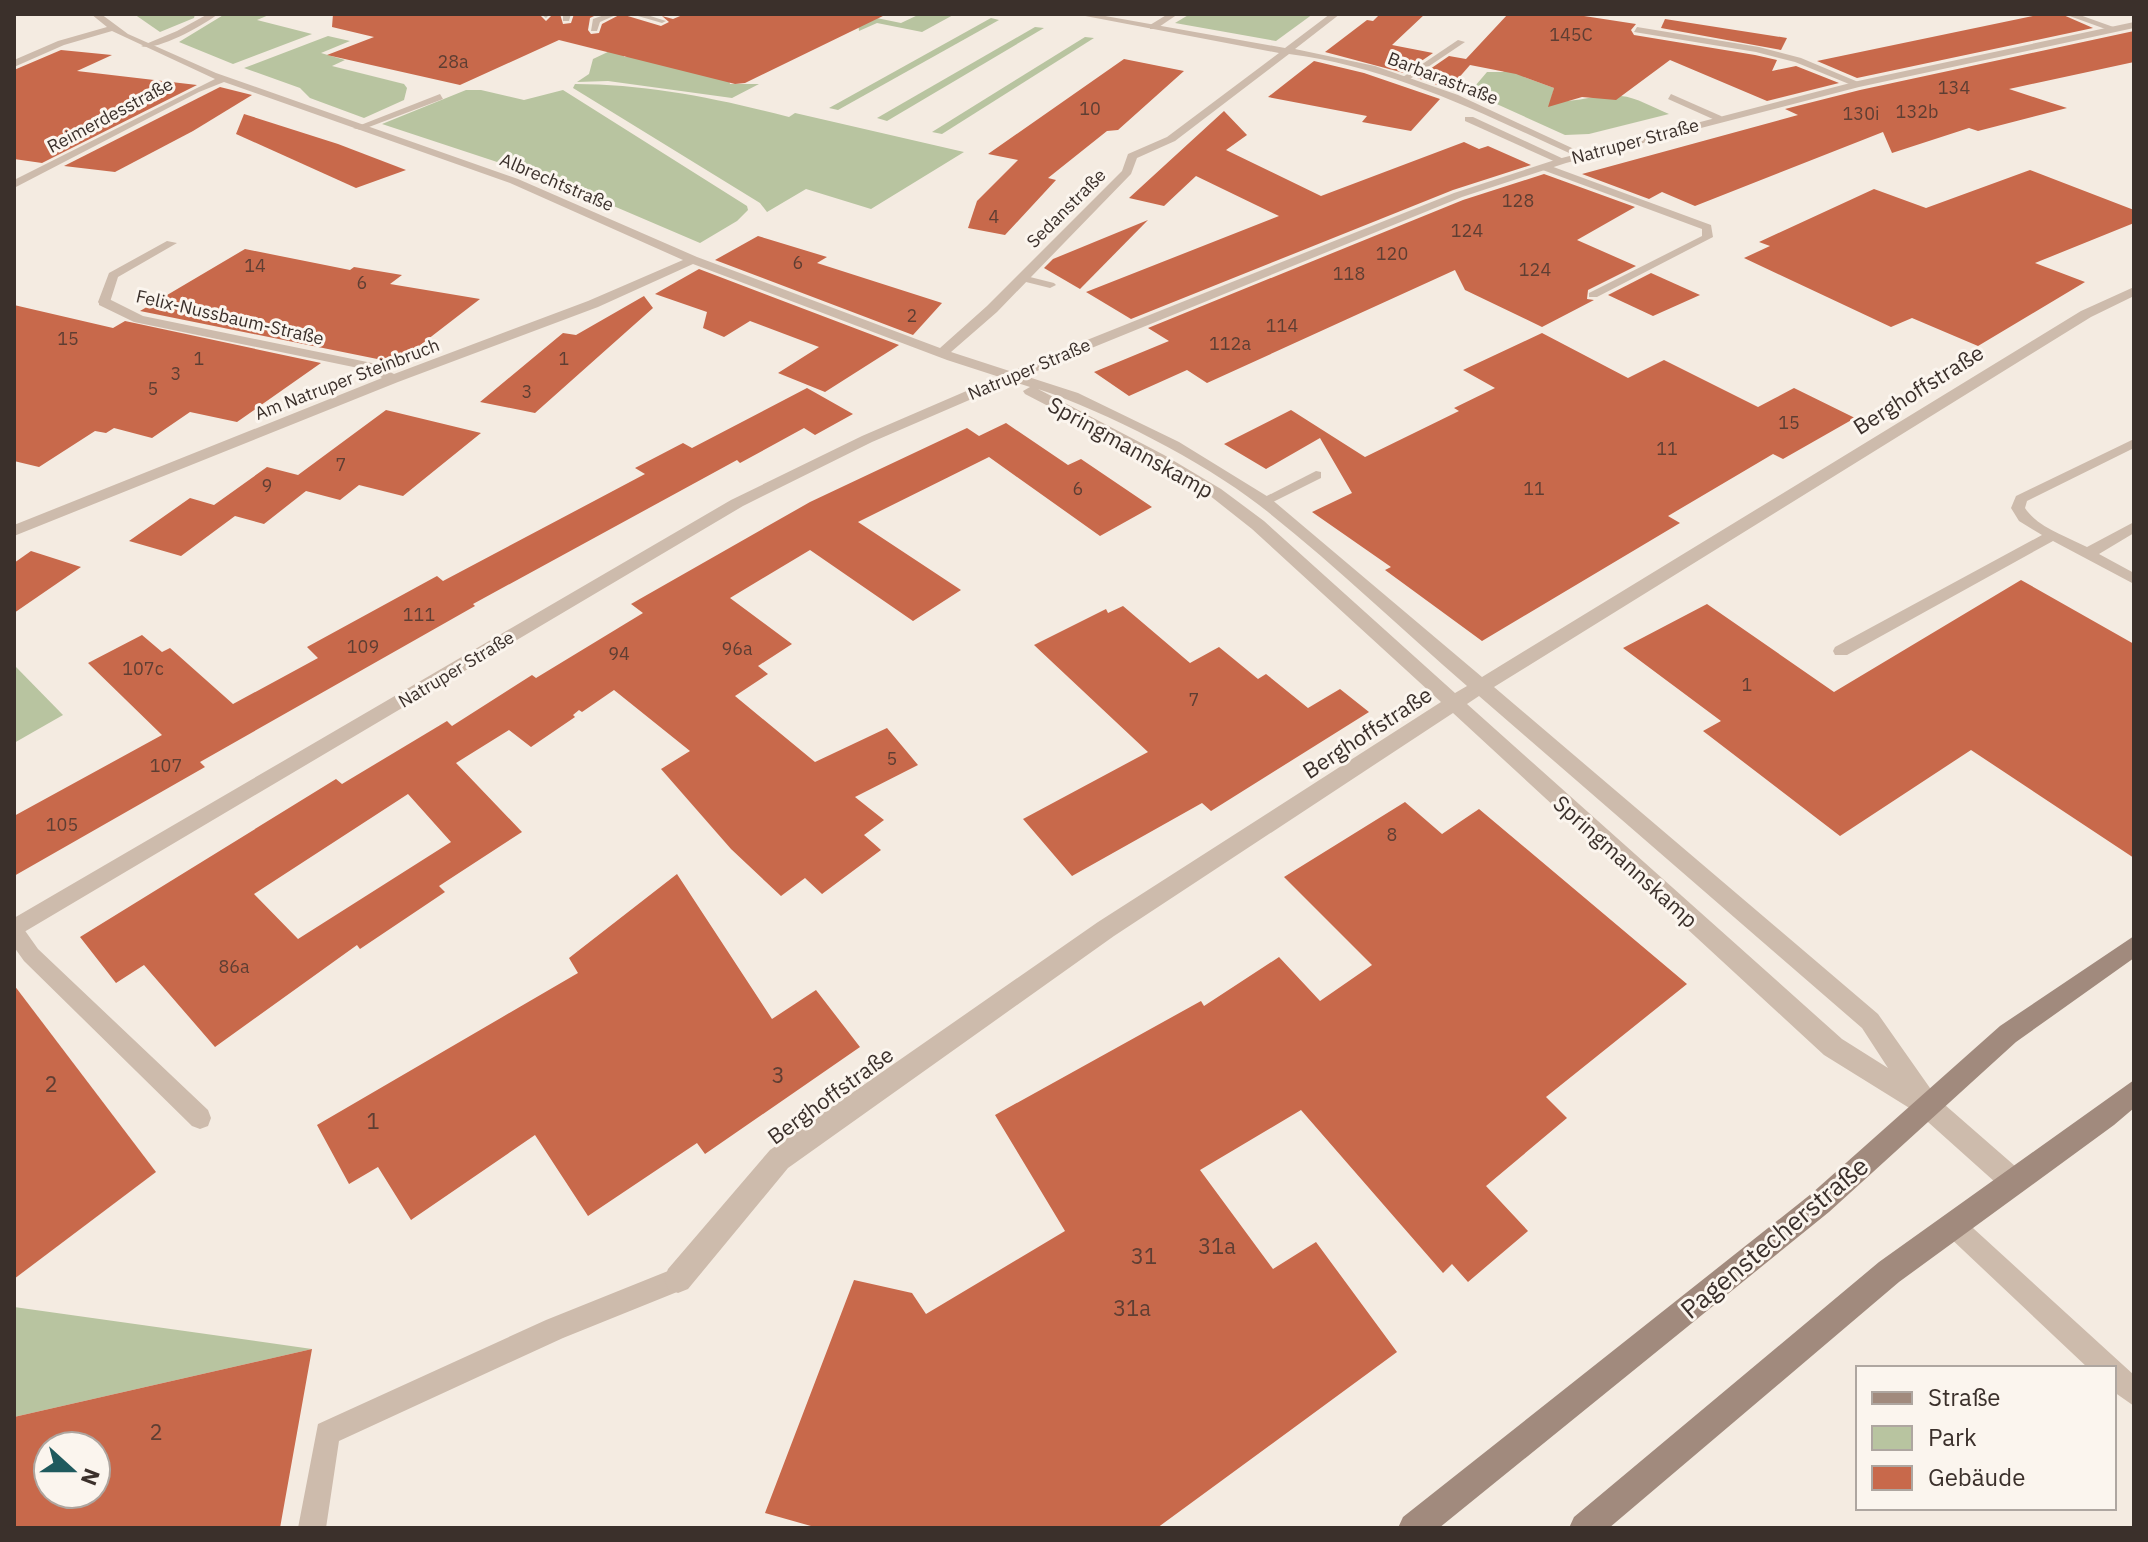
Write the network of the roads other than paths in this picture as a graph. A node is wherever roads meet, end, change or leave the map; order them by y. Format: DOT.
graph roads {
  1 [pos="95,14"];
  2 [pos="214,14"];
  3 [pos="614,14"];
  4 [pos="635,14"];
  5 [pos="1079,14"];
  6 [pos="1174,14"];
  7 [pos="1336,14"];
  8 [pos="2068,14"];
  9 [pos="1645,20"];
  10 [pos="662,21"];
  11 [pos="2134,25"];
  12 [pos="1153,27"];
  13 [pos="113,28"];
  14 [pos="594,29"];
  15 [pos="2114,29"];
  16 [pos="1461,42"];
  17 [pos="145,46"];
  18 [pos="1285,51"];
  19 [pos="14,64"];
  20 [pos="223,79"];
  21 [pos="1404,79"];
  22 [pos="1858,84"];
  23 [pos="440,97"];
  24 [pos="1416,97"];
  25 [pos="1671,97"];
  26 [pos="1453,112"];
  27 [pos="1718,118"];
  28 [pos="358,128"];
  29 [pos="1582,155"];
  30 [pos="1562,161"];
  31 [pos="1544,167"];
  32 [pos="14,185"];
  33 [pos="171,243"];
  34 [pos="693,260"];
  35 [pos="1022,278"];
  36 [pos="1050,285"];
  37 [pos="2134,291"];
  38 [pos="1593,295"];
  39 [pos="104,302"];
  40 [pos="942,353"];
  41 [pos="1009,378"];
  42 [pos="393,379"];
  43 [pos="2134,443"];
  44 [pos="1316,475"];
  45 [pos="1264,501"];
  46 [pos="2134,527"];
  47 [pos="14,531"];
  48 [pos="2053,535"];
  49 [pos="2087,554"];
  50 [pos="2134,579"];
  51 [pos="1841,651"];
  52 [pos="1479,688"];
  53 [pos="1454,703"];
  54 [pos="14,930"];
  55 [pos="2134,946"];
  56 [pos="2134,1092"];
  57 [pos="1928,1106"];
  58 [pos="200,1118"];
  59 [pos="2014,1182"];
  60 [pos="1954,1226"];
  61 [pos="678,1279"];
  62 [pos="2105,1366"];
  63 [pos="2116,1376"];
  64 [pos="2134,1393"];
  65 [pos="312,1528"];
  66 [pos="1414,1528"];
  67 [pos="1585,1528"];
  1 -- 13 [label="street, Albrechtstraße"];
  2 -- 17 [label="lane"];
  3 -- 14 [label="lane"];
  4 -- 10 [label="lane"];
  5 -- 12 [label="street, Barbarastraße"];
  6 -- 12 [label="street"];
  7 -- 18 [label="street, Sedanstraße"];
  8 -- 15 [label="street"];
  9 -- 22 [label="street"];
  11 -- 15 [label="street, Natruper Straße"];
  12 -- 18 [label="street, Barbarastraße"];
  13 -- 17 [label="street, Albrechtstraße"];
  13 -- 19 [label="street"];
  15 -- 22 [label="street, Natruper Straße"];
  16 -- 21 [label="lane"];
  17 -- 20 [label="street, Albrechtstraße"];
  18 -- 21 [label="street, Barbarastraße"];
  18 -- 24 [label="street, Barbarastraße"];
  18 -- 35 [label="street, Sedanstraße"];
  20 -- 28 [label="street, Albrechtstraße"];
  20 -- 32 [label="street, Reimerdesstraße"];
  21 -- 29 [label="street, Barbarastraße"];
  22 -- 27 [label="street, Natruper Straße"];
  23 -- 28 [label="lane"];
  25 -- 27 [label="lane"];
  26 -- 30 [label="street, Barbarastraße"];
  27 -- 29 [label="street, Natruper Straße"];
  28 -- 34 [label="street, Albrechtstraße"];
  29 -- 30 [label="street, Natruper Straße"];
  30 -- 31 [label="street, Natruper Straße"];
  31 -- 38 [label="lane"];
  31 -- 41 [label="street, Natruper Straße"];
  33 -- 39 [label="lane, Felix-Nussbaum-Straße"];
  34 -- 40 [label="street, Albrechtstraße"];
  34 -- 42 [label="street, Am Natruper Steinbruch"];
  35 -- 36 [label="lane"];
  35 -- 40 [label="street, Sedanstraße"];
  37 -- 52 [label="street, Berghoffstraße"];
  39 -- 42 [label="street, Felix-Nussbaum-Straße"];
  40 -- 41 [label="street, Albrechtstraße"];
  41 -- 45 [label="street, Springmannskamp"];
  41 -- 53 [label="street, Springmannskamp"];
  41 -- 54 [label="street, Natruper Straße"];
  42 -- 47 [label="street, Am Natruper Steinbruch"];
  43 -- 48 [label="lane"];
  44 -- 45 [label="lane"];
  45 -- 52 [label="street, Springmannskamp"];
  46 -- 49 [label="lane"];
  48 -- 49 [label="lane"];
  48 -- 51 [label="lane"];
  49 -- 50 [label="lane"];
  52 -- 53 [label="street, Berghoffstraße"];
  52 -- 57 [label="street, Springmannskamp"];
  53 -- 57 [label="street, Springmannskamp"];
  53 -- 61 [label="street, Berghoffstraße"];
  54 -- 58 [label="lane"];
  55 -- 57 [label="main road, Pagenstecherstraße"];
  56 -- 59 [label="main road"];
  57 -- 59 [label="street, Springmannskamp"];
  57 -- 66 [label="main road, Pagenstecherstraße"];
  59 -- 60 [label="main road"];
  60 -- 62 [label="lane"];
  60 -- 67 [label="main road"];
  61 -- 65 [label="lane"];
  63 -- 64 [label="lane"];
}
